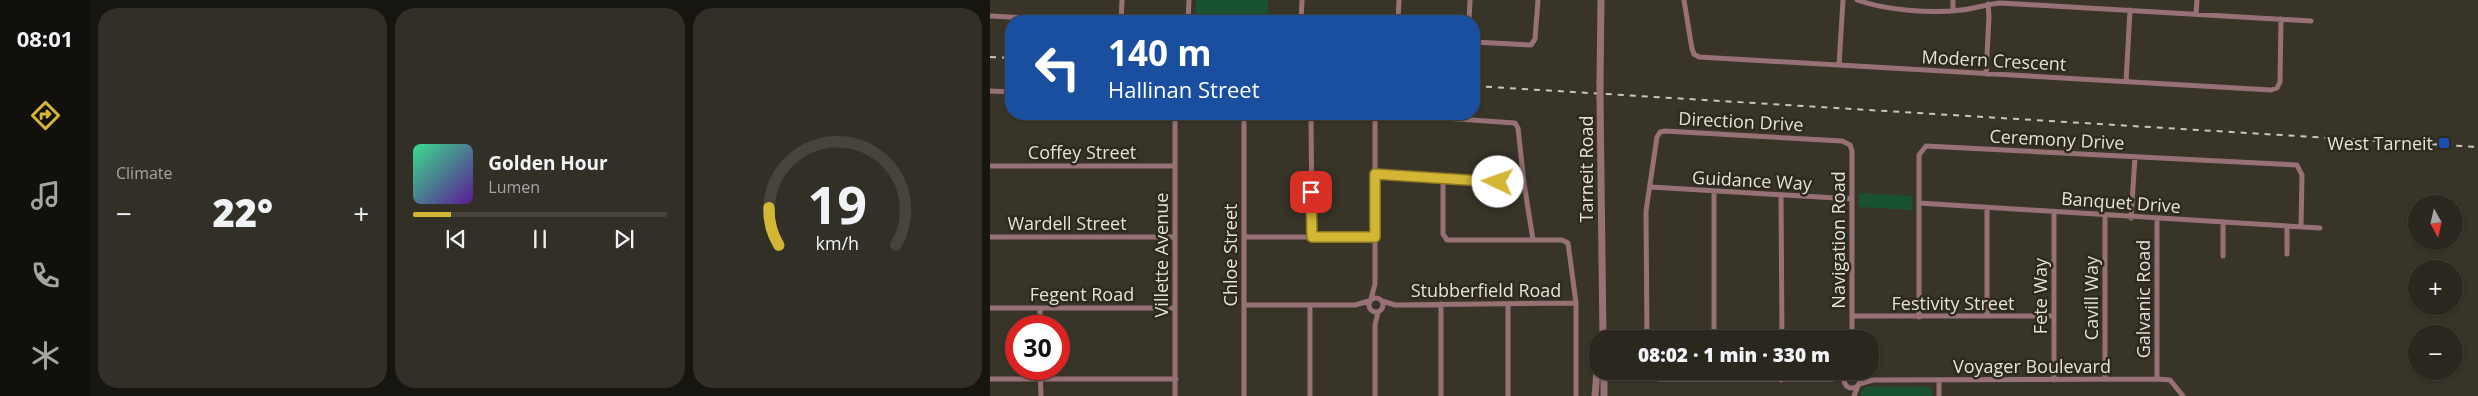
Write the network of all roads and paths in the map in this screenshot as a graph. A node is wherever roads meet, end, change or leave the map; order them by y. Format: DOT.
graph roads {
  1 [pos="1122,0"];
  2 [pos="1190,0"];
  3 [pos="1302,0"];
  4 [pos="1399,0"];
  5 [pos="1470,0"];
  6 [pos="1538,0"];
  7 [pos="1601,0"];
  8 [pos="1684,0"];
  9 [pos="1843,0"];
  10 [pos="1857,0"];
  11 [pos="1953,0"];
  12 [pos="2197,0"];
  13 [pos="1878,3"];
  14 [pos="1988,4"];
  15 [pos="2130,10"];
  16 [pos="1953,11"];
  17 [pos="2196,14"];
  18 [pos="1121,15"];
  19 [pos="1189,15"];
  20 [pos="1301,15"];
  21 [pos="1398,15"];
  22 [pos="1469,15"];
  23 [pos="990,16"];
  24 [pos="1005,17"];
  25 [pos="2281,19"];
  26 [pos="2311,21"];
  27 [pos="1480,42"];
  28 [pos="1839,65"];
  29 [pos="1986,74"];
  30 [pos="2126,82"];
  31 [pos="990,91"];
  32 [pos="1005,92"];
  33 [pos="1175,120"];
  34 [pos="1244,120"];
  35 [pos="1311,120"];
  36 [pos="1375,120"];
  37 [pos="1472,120"];
  38 [pos="1848,143"];
  39 [pos="2135,157"];
  40 [pos="990,166"];
  41 [pos="1175,166"];
  42 [pos="1375,174"];
  43 [pos="1443,179"];
  44 [pos="1524,183"];
  45 [pos="1651,187"];
  46 [pos="1714,191"];
  47 [pos="1781,195"];
  48 [pos="1852,199"];
  49 [pos="1919,203"];
  50 [pos="1987,207"];
  51 [pos="2054,212"];
  52 [pos="2105,216"];
  53 [pos="2131,218"];
  54 [pos="2156,219"];
  55 [pos="2223,223"];
  56 [pos="2286,227"];
  57 [pos="2302,227"];
  58 [pos="2320,228"];
  59 [pos="990,237"];
  60 [pos="1175,237"];
  61 [pos="1244,237"];
  62 [pos="1312,237"];
  63 [pos="1375,237"];
  64 [pos="1533,240"];
  65 [pos="2287,254"];
  66 [pos="2223,256"];
  67 [pos="1375,284"];
  68 [pos="1370,300"];
  69 [pos="1381,300"];
  70 [pos="1602,302"];
  71 [pos="1576,303"];
  72 [pos="1395,304"];
  73 [pos="1441,304"];
  74 [pos="1508,304"];
  75 [pos="1244,305"];
  76 [pos="1310,305"];
  77 [pos="1355,305"];
  78 [pos="990,308"];
  79 [pos="1040,308"];
  80 [pos="1175,308"];
  81 [pos="1370,310"];
  82 [pos="1380,310"];
  83 [pos="1040,315"];
  84 [pos="1852,316"];
  85 [pos="1919,316"];
  86 [pos="1987,316"];
  87 [pos="2054,316"];
  88 [pos="1375,325"];
  89 [pos="1599,330"];
  90 [pos="1603,330"];
  91 [pos="1647,330"];
  92 [pos="1714,330"];
  93 [pos="1782,330"];
  94 [pos="1852,330"];
  95 [pos="990,379"];
  96 [pos="1005,379"];
  97 [pos="1070,379"];
  98 [pos="1176,379"];
  99 [pos="2105,379"];
  100 [pos="2157,379"];
  101 [pos="1040,380"];
  102 [pos="1597,380"];
  103 [pos="1604,380"];
  104 [pos="1834,380"];
  105 [pos="1847,380"];
  106 [pos="1857,380"];
  107 [pos="1873,380"];
  108 [pos="1879,380"];
  109 [pos="1939,380"];
  110 [pos="2054,380"];
  111 [pos="1846,385"];
  112 [pos="1858,385"];
  113 [pos="1040,396"];
  114 [pos="1175,396"];
  115 [pos="1244,396"];
  116 [pos="1310,396"];
  117 [pos="1375,396"];
  118 [pos="1441,396"];
  119 [pos="1508,396"];
  120 [pos="1576,396"];
  121 [pos="1596,396"];
  122 [pos="1604,396"];
  123 [pos="1852,396"];
  124 [pos="1939,396"];
  125 [pos="2183,396"];
  1 -- 18 [label="street"];
  2 -- 19 [label="street"];
  3 -- 20 [label="street"];
  4 -- 21 [label="street"];
  5 -- 22 [label="street"];
  6 -- 27 [label="street"];
  7 -- 70 [label="street, Tarneit Road, bridge"];
  8 -- 28 [label="street, Modern Crescent"];
  9 -- 28 [label="street"];
  10 -- 13 [label="street"];
  11 -- 16 [label="street"];
  12 -- 17 [label="street"];
  13 -- 16 [label="street"];
  14 -- 15 [label="street"];
  14 -- 16 [label="street"];
  14 -- 29 [label="street"];
  15 -- 17 [label="street"];
  15 -- 30 [label="street"];
  17 -- 25 [label="street"];
  23 -- 24 [label="street"];
  25 -- 26 [label="street"];
  25 -- 30 [label="street, Modern Crescent"];
  28 -- 29 [label="street, Modern Crescent"];
  29 -- 30 [label="street, Modern Crescent"];
  31 -- 32 [label="street"];
  33 -- 41 [label="street, Villette Avenue"];
  34 -- 61 [label="street, Chloe Street"];
  35 -- 62 [label="street"];
  36 -- 42 [label="street"];
  37 -- 44 [label="street"];
  38 -- 45 [label="street, Direction Drive"];
  38 -- 48 [label="street, Navigation Road"];
  39 -- 49 [label="street, Ceremony Drive"];
  39 -- 53 [label="street"];
  39 -- 57 [label="street, Ceremony Drive"];
  40 -- 41 [label="street, Coffey Street"];
  41 -- 60 [label="street, Villette Avenue"];
  42 -- 43 [label="street"];
  42 -- 63 [label="street"];
  43 -- 44 [label="street"];
  43 -- 64 [label="street"];
  44 -- 64 [label="street"];
  45 -- 46 [label="street, Guidance Way"];
  45 -- 91 [label="street, Direction Drive"];
  46 -- 47 [label="street, Guidance Way"];
  46 -- 92 [label="street"];
  47 -- 48 [label="street, Guidance Way"];
  47 -- 93 [label="street"];
  48 -- 84 [label="street, Navigation Road"];
  49 -- 50 [label="street, Banquet Drive"];
  49 -- 85 [label="street, Ceremony Drive"];
  50 -- 51 [label="street, Banquet Drive"];
  50 -- 86 [label="street"];
  51 -- 52 [label="street, Banquet Drive"];
  51 -- 87 [label="street, Fete Way"];
  52 -- 53 [label="street, Banquet Drive"];
  52 -- 99 [label="street, Cavill Way"];
  53 -- 54 [label="street, Banquet Drive"];
  54 -- 55 [label="street, Banquet Drive"];
  54 -- 100 [label="street, Galvanic Road"];
  55 -- 56 [label="street, Banquet Drive"];
  55 -- 66 [label="street"];
  56 -- 57 [label="street, Banquet Drive"];
  56 -- 65 [label="street"];
  57 -- 58 [label="street, Banquet Drive"];
  59 -- 60 [label="street, Wardell Street"];
  60 -- 80 [label="street, Villette Avenue"];
  61 -- 62 [label="street"];
  61 -- 75 [label="street, Chloe Street"];
  62 -- 63 [label="street"];
  63 -- 67 [label="street"];
  64 -- 71 [label="street"];
  67 -- 68 [label="street"];
  67 -- 69 [label="street"];
  68 -- 69 [label="street"];
  68 -- 77 [label="street"];
  68 -- 81 [label="street"];
  69 -- 72 [label="street, Stubberfield Road"];
  69 -- 82 [label="street"];
  70 -- 89 [label="street"];
  70 -- 90 [label="street, Tarneit Road"];
  71 -- 74 [label="street, Stubberfield Road"];
  71 -- 120 [label="street"];
  72 -- 73 [label="street, Stubberfield Road"];
  72 -- 82 [label="street, Stubberfield Road"];
  73 -- 74 [label="street, Stubberfield Road"];
  73 -- 118 [label="street"];
  74 -- 119 [label="street"];
  75 -- 76 [label="street"];
  75 -- 115 [label="street, Chloe Street"];
  76 -- 77 [label="street"];
  76 -- 116 [label="street"];
  77 -- 81 [label="street"];
  78 -- 79 [label="street, Fegent Road"];
  79 -- 80 [label="street, Fegent Road"];
  79 -- 83 [label="street"];
  80 -- 98 [label="street, Villette Avenue"];
  81 -- 82 [label="street"];
  81 -- 88 [label="street"];
  82 -- 88 [label="street"];
  84 -- 85 [label="street, Festivity Street"];
  84 -- 94 [label="street, Navigation Road"];
  85 -- 86 [label="street, Festivity Street"];
  86 -- 87 [label="street, Festivity Street"];
  87 -- 110 [label="street, Fete Way"];
  88 -- 117 [label="street"];
  95 -- 96 [label="street"];
  97 -- 98 [label="street"];
  98 -- 114 [label="street, Villette Avenue"];
  99 -- 100 [label="street, Voyager Boulevard"];
  99 -- 110 [label="street, Voyager Boulevard"];
  100 -- 125 [label="street, Voyager Boulevard"];
  101 -- 113 [label="street"];
  102 -- 121 [label="street"];
  103 -- 122 [label="street"];
  104 -- 111 [label="street"];
  105 -- 111 [label="street"];
  106 -- 112 [label="street"];
  107 -- 112 [label="street, Voyager Boulevard"];
  108 -- 109 [label="street, Voyager Boulevard"];
  109 -- 110 [label="street, Voyager Boulevard"];
  109 -- 124 [label="street"];
  111 -- 112 [label="street, Voyager Boulevard"];
  111 -- 123 [label="street"];
  112 -- 123 [label="street"];
}
